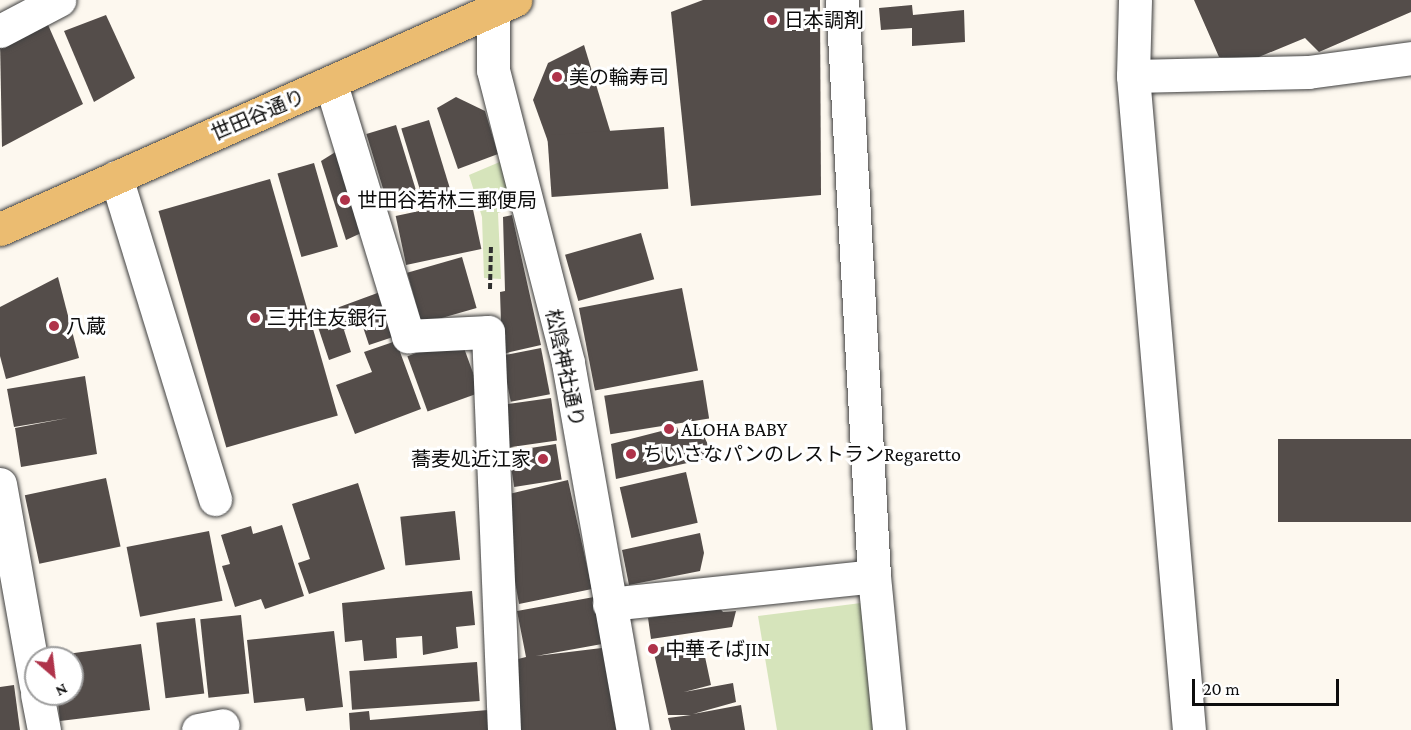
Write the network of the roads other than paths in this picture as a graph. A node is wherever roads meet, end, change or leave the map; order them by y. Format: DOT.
graph roads {
  1 [pos="59,0"];
  2 [pos="842,0"];
  3 [pos="1135,0"];
  4 [pos="500,3"];
  5 [pos="0,31"];
  6 [pos="1411,58"];
  7 [pos="1133,76"];
  8 [pos="331,84"];
  9 [pos="116,177"];
  10 [pos="0,229"];
  11 [pos="0,484"];
  12 [pos="215,499"];
  13 [pos="874,576"];
  14 [pos="609,604"];
  15 [pos="29,646"];
  16 [pos="39,706"];
  17 [pos="44,730"];
  18 [pos="504,730"];
  19 [pos="633,730"];
  20 [pos="889,730"];
  21 [pos="1189,730"];
  1 -- 5 [label="street"];
  2 -- 13 [label="street"];
  3 -- 7 [label="street"];
  4 -- 8 [label="main road, 世田谷通り"];
  4 -- 14 [label="street, 松陰神社通り"];
  6 -- 7 [label="street"];
  7 -- 21 [label="street"];
  8 -- 9 [label="main road, 世田谷通り"];
  8 -- 18 [label="street"];
  9 -- 10 [label="main road, 世田谷通り"];
  9 -- 12 [label="street"];
  11 -- 15 [label="street"];
  13 -- 14 [label="street"];
  13 -- 20 [label="street"];
  14 -- 19 [label="street, 松陰神社通り"];
  16 -- 17 [label="street"];
}
